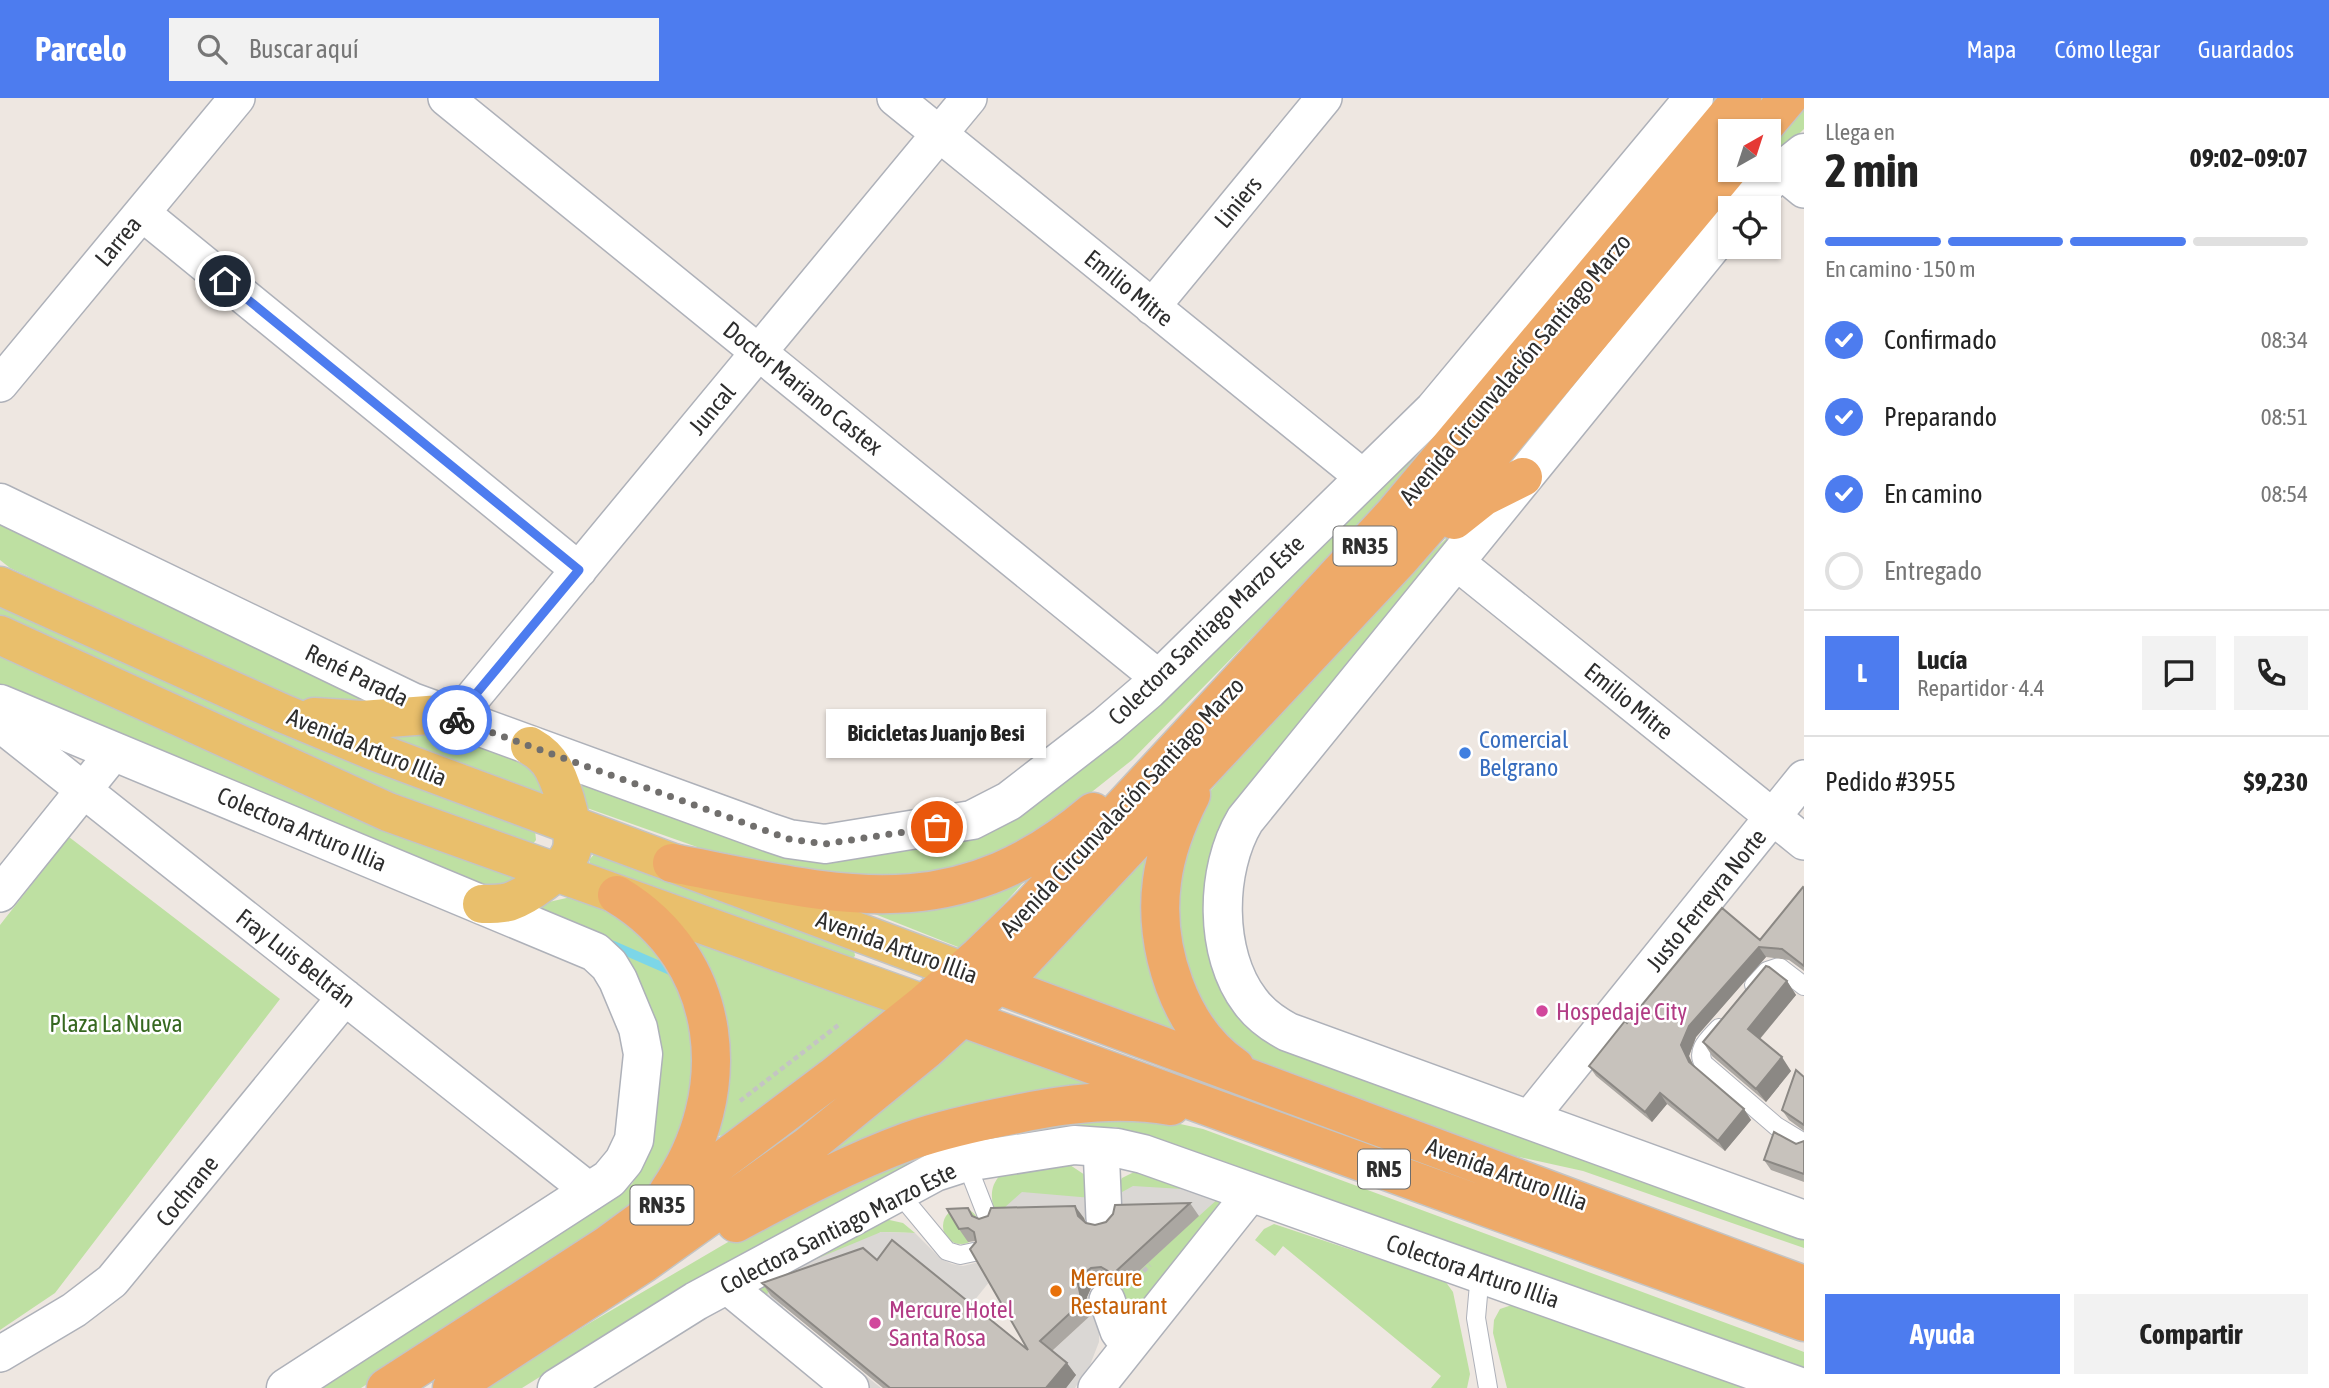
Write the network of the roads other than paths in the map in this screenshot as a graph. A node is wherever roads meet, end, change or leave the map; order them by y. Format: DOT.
graph roads {
  1 [pos="237,98"];
  2 [pos="446,98"];
  3 [pos="895,98"];
  4 [pos="969,98"];
  5 [pos="1324,98"];
  6 [pos="1694,98"];
  7 [pos="1742,98"];
  8 [pos="1788,98"];
  9 [pos="1770,119"];
  10 [pos="939,134"];
  11 [pos="1797,172"];
  12 [pos="1718,182"];
  13 [pos="1753,196"];
  14 [pos="142,213"];
  15 [pos="1718,238"];
  16 [pos="1152,307"];
  17 [pos="758,352"];
  18 [pos="0,384"];
  19 [pos="1523,477"];
  20 [pos="1364,478"];
  21 [pos="0,503"];
  22 [pos="1455,561"];
  23 [pos="579,570"];
  24 [pos="0,586"];
  25 [pos="0,635"];
  26 [pos="1288,654"];
  27 [pos="1160,679"];
  28 [pos="0,704"];
  29 [pos="282,713"];
  30 [pos="448,717"];
  31 [pos="0,724"];
  32 [pos="1241,729"];
  33 [pos="530,746"];
  34 [pos="115,751"];
  35 [pos="1804,778"];
  36 [pos="84,789"];
  37 [pos="1773,817"];
  38 [pos="572,826"];
  39 [pos="807,842"];
  40 [pos="1804,842"];
  41 [pos="672,863"];
  42 [pos="554,873"];
  43 [pos="0,894"];
  44 [pos="617,895"];
  45 [pos="482,904"];
  46 [pos="962,971"];
  47 [pos="999,985"];
  48 [pos="1804,986"];
  49 [pos="1747,994"];
  50 [pos="345,997"];
  51 [pos="924,1004"];
  52 [pos="1730,1014"];
  53 [pos="963,1017"];
  54 [pos="1277,1088"];
  55 [pos="1528,1120"];
  56 [pos="1275,1130"];
  57 [pos="1804,1143"];
  58 [pos="1101,1146"];
  59 [pos="1143,1154"];
  60 [pos="1452,1154"];
  61 [pos="966,1162"];
  62 [pos="591,1192"];
  63 [pos="898,1192"];
  64 [pos="1252,1192"];
  65 [pos="653,1212"];
  66 [pos="1104,1218"];
  67 [pos="1804,1220"];
  68 [pos="989,1221"];
  69 [pos="974,1252"];
  70 [pos="1804,1259"];
  71 [pos="1480,1273"];
  72 [pos="726,1285"];
  73 [pos="1804,1285"];
  74 [pos="1107,1300"];
  75 [pos="577,1308"];
  76 [pos="1804,1322"];
  77 [pos="1129,1346"];
  78 [pos="0,1354"];
  79 [pos="576,1382"];
  80 [pos="286,1388"];
  81 [pos="386,1388"];
  82 [pos="452,1388"];
  83 [pos="851,1388"];
  84 [pos="1096,1388"];
  85 [pos="1488,1388"];
  86 [pos="1803,1388"];
  1 -- 14 [label="street, Larrea"];
  2 -- 17 [label="street, Doctor Mariano Castex"];
  3 -- 10 [label="street, Emilio Mitre"];
  4 -- 10 [label="street, Juncal"];
  5 -- 16 [label="street, Liniers"];
  6 -- 20 [label="street, Colectora Santiago Marzo Este"];
  7 -- 26 [label="highway, Avenida Circunvalación Santiago Marzo / RN35"];
  8 -- 9 [label="highway"];
  10 -- 16 [label="street, Emilio Mitre"];
  10 -- 17 [label="street, Juncal"];
  11 -- 13 [label="street"];
  12 -- 26 [label="highway, Avenida Circunvalación Santiago Marzo / RN35"];
  14 -- 18 [label="street, Larrea"];
  14 -- 23 [label="street"];
  15 -- 19 [label="street"];
  16 -- 20 [label="street, Emilio Mitre"];
  17 -- 23 [label="street, Juncal"];
  17 -- 27 [label="street, Doctor Mariano Castex"];
  19 -- 22 [label="street"];
  19 -- 26 [label="highway"];
  20 -- 27 [label="street, Colectora Santiago Marzo Este"];
  21 -- 30 [label="street, René Parada"];
  22 -- 37 [label="street, Emilio Mitre"];
  22 -- 55 [label="street"];
  23 -- 30 [label="street, Juncal"];
  24 -- 29 [label="main road, Avenida Arturo Illia"];
  25 -- 42 [label="main road, Avenida Arturo Illia"];
  26 -- 32 [label="highway, Avenida Circunvalación Santiago Marzo / RN35"];
  26 -- 41 [label="highway"];
  26 -- 46 [label="highway, Avenida Circunvalación Santiago Marzo / RN35"];
  27 -- 39 [label="street, Colectora Santiago Marzo Este"];
  28 -- 34 [label="street, Colectora Arturo Illia"];
  29 -- 30 [label="main road"];
  29 -- 38 [label="main road, Avenida Arturo Illia"];
  30 -- 33 [label="street, René Parada"];
  31 -- 36 [label="street, Fray Luis Beltrán"];
  32 -- 47 [label="highway, Avenida Circunvalación Santiago Marzo / RN35"];
  32 -- 54 [label="highway"];
  33 -- 38 [label="main road"];
  33 -- 39 [label="street, René Parada"];
  34 -- 36 [label="street"];
  34 -- 45 [label="street, Colectora Arturo Illia"];
  35 -- 37 [label="street, Justo Ferreyra Norte"];
  36 -- 43 [label="street"];
  36 -- 50 [label="street, Fray Luis Beltrán"];
  37 -- 40 [label="street, Emilio Mitre"];
  37 -- 55 [label="street, Justo Ferreyra Norte"];
  38 -- 41 [label="main road, Avenida Arturo Illia"];
  38 -- 42 [label="main road"];
  41 -- 46 [label="main road, Avenida Arturo Illia"];
  42 -- 44 [label="main road, Avenida Arturo Illia"];
  42 -- 45 [label="main road"];
  44 -- 51 [label="main road, Avenida Arturo Illia"];
  44 -- 65 [label="highway"];
  45 -- 62 [label="street, Colectora Arturo Illia"];
  46 -- 47 [label="highway, Avenida Arturo Illia / RN5"];
  46 -- 51 [label="highway, Avenida Circunvalación Santiago Marzo / RN35"];
  47 -- 53 [label="highway, Avenida Circunvalación Santiago Marzo / RN35"];
  47 -- 54 [label="highway, Avenida Arturo Illia / RN5"];
  48 -- 49 [label="lane"];
  50 -- 62 [label="street, Fray Luis Beltrán"];
  50 -- 78 [label="street, Cochrane"];
  51 -- 53 [label="highway, Avenida Arturo Illia / RN5"];
  51 -- 65 [label="highway, Avenida Circunvalación Santiago Marzo / RN35"];
  52 -- 57 [label="lane"];
  53 -- 56 [label="highway, Avenida Arturo Illia / RN5"];
  53 -- 75 [label="highway, Avenida Circunvalación Santiago Marzo / RN35"];
  54 -- 60 [label="highway, Avenida Arturo Illia / RN5"];
  55 -- 67 [label="street"];
  56 -- 75 [label="highway"];
  56 -- 76 [label="highway, Avenida Arturo Illia / RN5"];
  58 -- 59 [label="street, Colectora Santiago Marzo Este"];
  58 -- 61 [label="street, Colectora Santiago Marzo Este"];
  58 -- 66 [label="street"];
  59 -- 64 [label="street, Colectora Arturo Illia"];
  60 -- 70 [label="highway"];
  60 -- 73 [label="highway, Avenida Arturo Illia / RN5"];
  61 -- 63 [label="street, Colectora Santiago Marzo Este"];
  61 -- 68 [label="lane"];
  62 -- 80 [label="street"];
  63 -- 69 [label="lane"];
  63 -- 72 [label="street, Colectora Santiago Marzo Este"];
  64 -- 71 [label="street, Colectora Arturo Illia"];
  64 -- 77 [label="street"];
  65 -- 81 [label="highway, Avenida Circunvalación Santiago Marzo / RN35"];
  71 -- 85 [label="lane"];
  71 -- 86 [label="street, Colectora Arturo Illia"];
  72 -- 79 [label="street, Colectora Santiago Marzo Este"];
  72 -- 83 [label="street"];
  74 -- 77 [label="street"];
  75 -- 82 [label="highway, Avenida Circunvalación Santiago Marzo / RN35"];
  77 -- 84 [label="street"];
}
